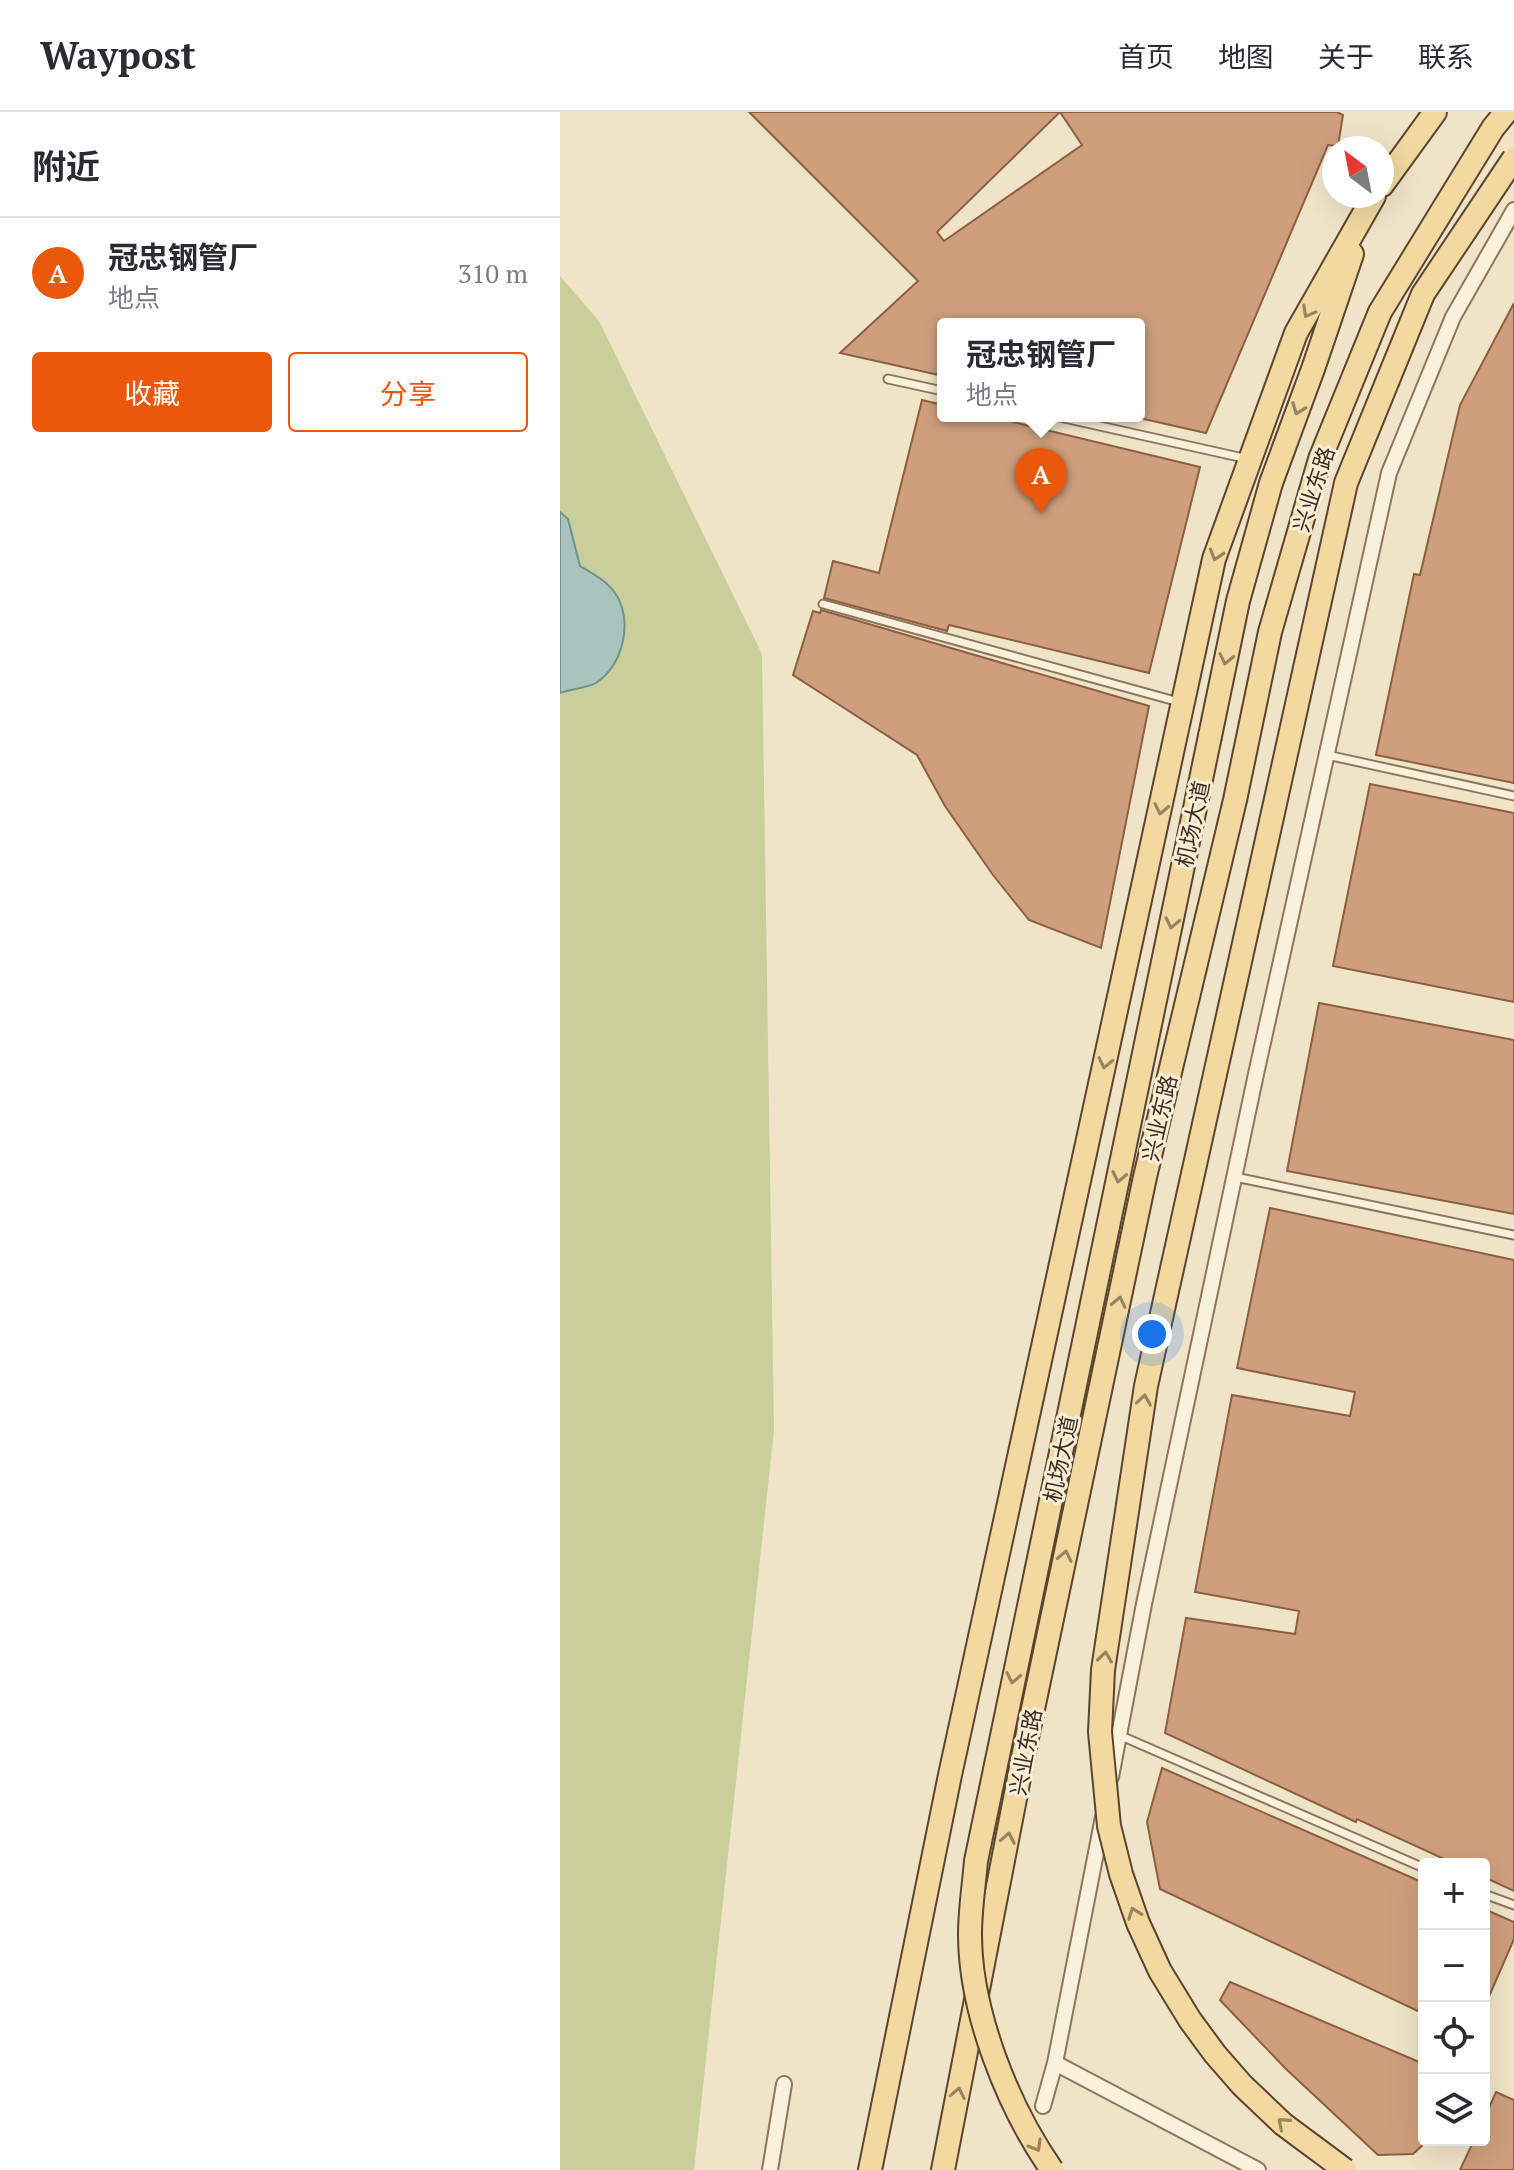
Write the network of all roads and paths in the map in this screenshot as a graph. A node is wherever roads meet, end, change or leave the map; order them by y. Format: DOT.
graph roads {
  1 [pos="1435,112"];
  2 [pos="1506,112"];
  3 [pos="1514,158"];
  4 [pos="1394,169"];
  5 [pos="1368,208"];
  6 [pos="1370,208"];
  7 [pos="1514,210"];
  8 [pos="888,379"];
  9 [pos="937,390"];
  10 [pos="1082,422"];
  11 [pos="1250,459"];
  12 [pos="823,604"];
  13 [pos="1184,703"];
  14 [pos="1327,755"];
  15 [pos="1514,796"];
  16 [pos="1235,1177"];
  17 [pos="1514,1235"];
  18 [pos="1119,1735"];
  19 [pos="1418,1865"];
  20 [pos="1490,1896"];
  21 [pos="1514,1905"];
  22 [pos="1055,2063"];
  23 [pos="784,2084"];
  24 [pos="1043,2106"];
  25 [pos="770,2170"];
  26 [pos="870,2170"];
  27 [pos="943,2170"];
  28 [pos="1052,2170"];
  29 [pos="1258,2170"];
  30 [pos="1345,2170"];
  1 -- 4 [label="main road"];
  27 -- 2 [label="main road, 兴业东路, one-way"];
  30 -- 3 [label="main road, one-way, bridge"];
  5 -- 11 [label="main road, one-way"];
  6 -- 28 [label="main road, 机场大道, one-way, bridge"];
  7 -- 14 [label="street"];
  8 -- 9 [label="lane"];
  10 -- 11 [label="lane"];
  11 -- 13 [label="main road, one-way"];
  12 -- 13 [label="lane"];
  13 -- 26 [label="main road, one-way"];
  14 -- 15 [label="lane"];
  14 -- 16 [label="street"];
  16 -- 17 [label="lane"];
  16 -- 18 [label="street"];
  18 -- 19 [label="lane"];
  18 -- 22 [label="street"];
  20 -- 21 [label="lane"];
  22 -- 24 [label="street"];
  22 -- 29 [label="street"];
  23 -- 25 [label="street"];
}
